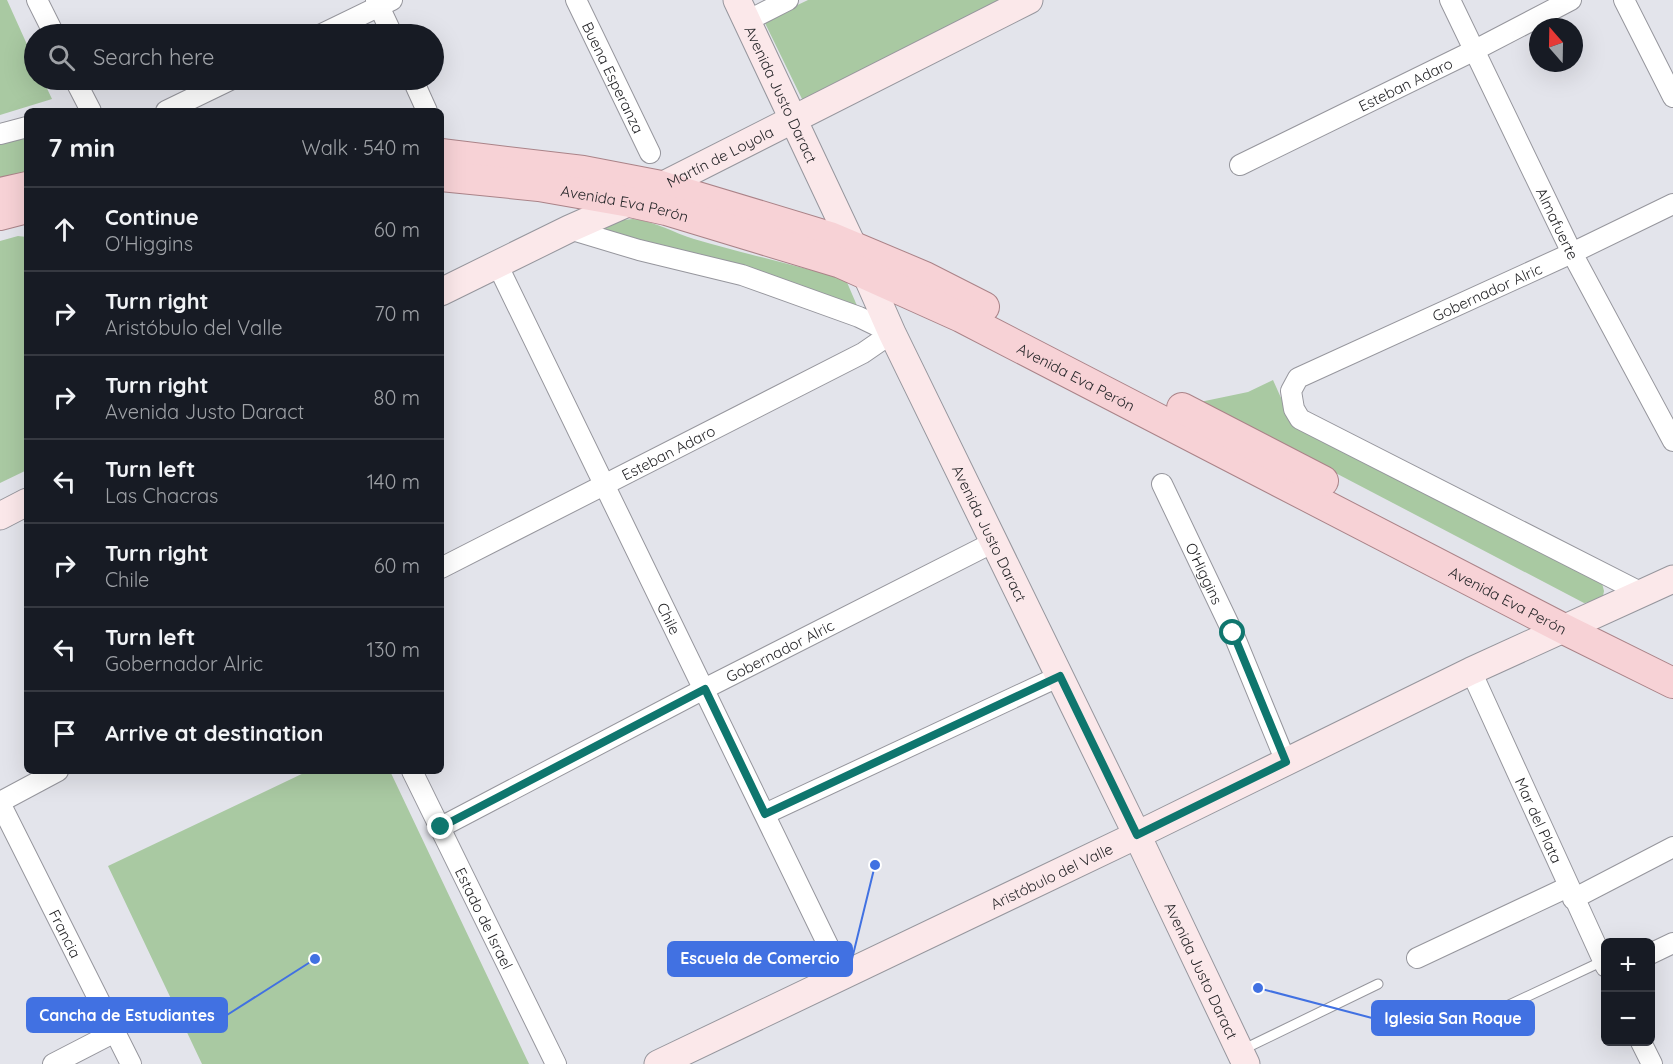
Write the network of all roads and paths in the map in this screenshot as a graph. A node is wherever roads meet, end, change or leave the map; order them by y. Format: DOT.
graph roads {
  1 [pos="37,0"];
  2 [pos="576,0"];
  3 [pos="788,0"];
  4 [pos="1029,0"];
  5 [pos="1450,0"];
  6 [pos="1571,0"];
  7 [pos="1624,0"];
  8 [pos="382,2"];
  9 [pos="742,11"];
  10 [pos="49,24"];
  11 [pos="341,24"];
  12 [pos="389,24"];
  13 [pos="1475,50"];
  14 [pos="80,90"];
  15 [pos="209,90"];
  16 [pos="417,90"];
  17 [pos="1673,98"];
  18 [pos="89,108"];
  19 [pos="172,108"];
  20 [pos="426,108"];
  21 [pos="794,119"];
  22 [pos="24,128"];
  23 [pos="0,134"];
  24 [pos="650,153"];
  25 [pos="444,154"];
  26 [pos="1240,165"];
  27 [pos="444,176"];
  28 [pos="661,186"];
  29 [pos="24,188"];
  30 [pos="0,193"];
  31 [pos="630,202"];
  32 [pos="1673,204"];
  33 [pos="24,209"];
  34 [pos="0,215"];
  35 [pos="569,229"];
  36 [pos="1572,253"];
  37 [pos="860,261"];
  38 [pos="497,264"];
  39 [pos="444,290"];
  40 [pos="892,333"];
  41 [pos="1673,441"];
  42 [pos="604,484"];
  43 [pos="1162,484"];
  44 [pos="24,504"];
  45 [pos="0,516"];
  46 [pos="994,542"];
  47 [pos="444,566"];
  48 [pos="1673,579"];
  49 [pos="1642,593"];
  50 [pos="1576,623"];
  51 [pos="1673,660"];
  52 [pos="1472,671"];
  53 [pos="1060,676"];
  54 [pos="1673,683"];
  55 [pos="705,689"];
  56 [pos="1286,762"];
  57 [pos="53,774"];
  58 [pos="414,774"];
  59 [pos="0,803"];
  60 [pos="765,814"];
  61 [pos="441,827"];
  62 [pos="1137,835"];
  63 [pos="1673,847"];
  64 [pos="1571,893"];
  65 [pos="1673,943"];
  66 [pos="1655,952"];
  67 [pos="1417,958"];
  68 [pos="1601,958"];
  69 [pos="1601,965"];
  70 [pos="842,974"];
  71 [pos="1378,984"];
  72 [pos="1477,1020"];
  73 [pos="115,1032"];
  74 [pos="1643,1046"];
  75 [pos="1243,1058"];
  76 [pos="53,1064"];
  77 [pos="130,1064"];
  78 [pos="556,1064"];
  79 [pos="658,1064"];
  80 [pos="1652,1064"];
  1 -- 10 [label="street"];
  2 -- 24 [label="street, Buena Esperanza"];
  3 -- 9 [label="street"];
  4 -- 21 [label="main road, Martín de Loyola"];
  5 -- 13 [label="street, Almafuerte"];
  6 -- 13 [label="street, Esteban Adaro"];
  7 -- 17 [label="street"];
  8 -- 11 [label="street"];
  8 -- 12 [label="street"];
  9 -- 21 [label="main road, Avenida Justo Daract"];
  13 -- 26 [label="street, Esteban Adaro"];
  13 -- 36 [label="street, Almafuerte"];
  14 -- 18 [label="street"];
  15 -- 19 [label="street"];
  16 -- 20 [label="street"];
  21 -- 28 [label="main road, Martín de Loyola"];
  21 -- 37 [label="main road, Avenida Justo Daract"];
  22 -- 23 [label="street"];
  25 -- 28 [label="main road, Avenida Eva Perón"];
  27 -- 31 [label="main road, Avenida Eva Perón"];
  28 -- 31 [label="main road, Martín de Loyola"];
  28 -- 37 [label="main road, Avenida Eva Perón"];
  29 -- 30 [label="main road"];
  31 -- 35 [label="main road, Martín de Loyola"];
  31 -- 37 [label="main road, Avenida Eva Perón"];
  32 -- 36 [label="street, Gobernador Alric"];
  33 -- 34 [label="main road"];
  35 -- 38 [label="main road, Martín de Loyola"];
  35 -- 40 [label="street"];
  36 -- 41 [label="street, Almafuerte"];
  36 -- 49 [label="street, Gobernador Alric"];
  37 -- 40 [label="main road, Avenida Justo Daract"];
  37 -- 50 [label="main road, Avenida Eva Perón"];
  38 -- 39 [label="main road, Martín de Loyola"];
  38 -- 42 [label="street, Chile"];
  40 -- 42 [label="street, Esteban Adaro"];
  40 -- 46 [label="main road, Avenida Justo Daract"];
  42 -- 47 [label="street, Esteban Adaro"];
  42 -- 55 [label="street, Chile"];
  43 -- 56 [label="street, O'Higgins"];
  44 -- 45 [label="main road"];
  46 -- 53 [label="main road, Avenida Justo Daract"];
  46 -- 55 [label="street, Gobernador Alric"];
  48 -- 49 [label="main road, Aristóbulo del Valle"];
  49 -- 50 [label="main road, Aristóbulo del Valle"];
  50 -- 51 [label="main road, Avenida Eva Perón"];
  50 -- 52 [label="main road, Aristóbulo del Valle"];
  50 -- 54 [label="main road, Avenida Eva Perón"];
  52 -- 56 [label="main road, Aristóbulo del Valle"];
  52 -- 64 [label="street, Mar del Plata"];
  53 -- 60 [label="street"];
  53 -- 62 [label="main road, Avenida Justo Daract"];
  55 -- 60 [label="street, Chile"];
  55 -- 61 [label="street, Gobernador Alric"];
  56 -- 62 [label="main road, Aristóbulo del Valle"];
  57 -- 59 [label="street"];
  58 -- 61 [label="street, Estado de Israel"];
  59 -- 73 [label="street, Francia"];
  60 -- 70 [label="street, Chile"];
  61 -- 78 [label="street, Estado de Israel"];
  62 -- 70 [label="main road, Aristóbulo del Valle"];
  62 -- 75 [label="main road, Avenida Justo Daract"];
  63 -- 64 [label="street"];
  64 -- 67 [label="street"];
  64 -- 68 [label="street, Mar del Plata"];
  65 -- 66 [label="street"];
  69 -- 72 [label="lane"];
  70 -- 79 [label="main road, Aristóbulo del Valle"];
  71 -- 75 [label="lane"];
  73 -- 76 [label="street"];
  73 -- 77 [label="street, Francia"];
  74 -- 80 [label="street"];
}
